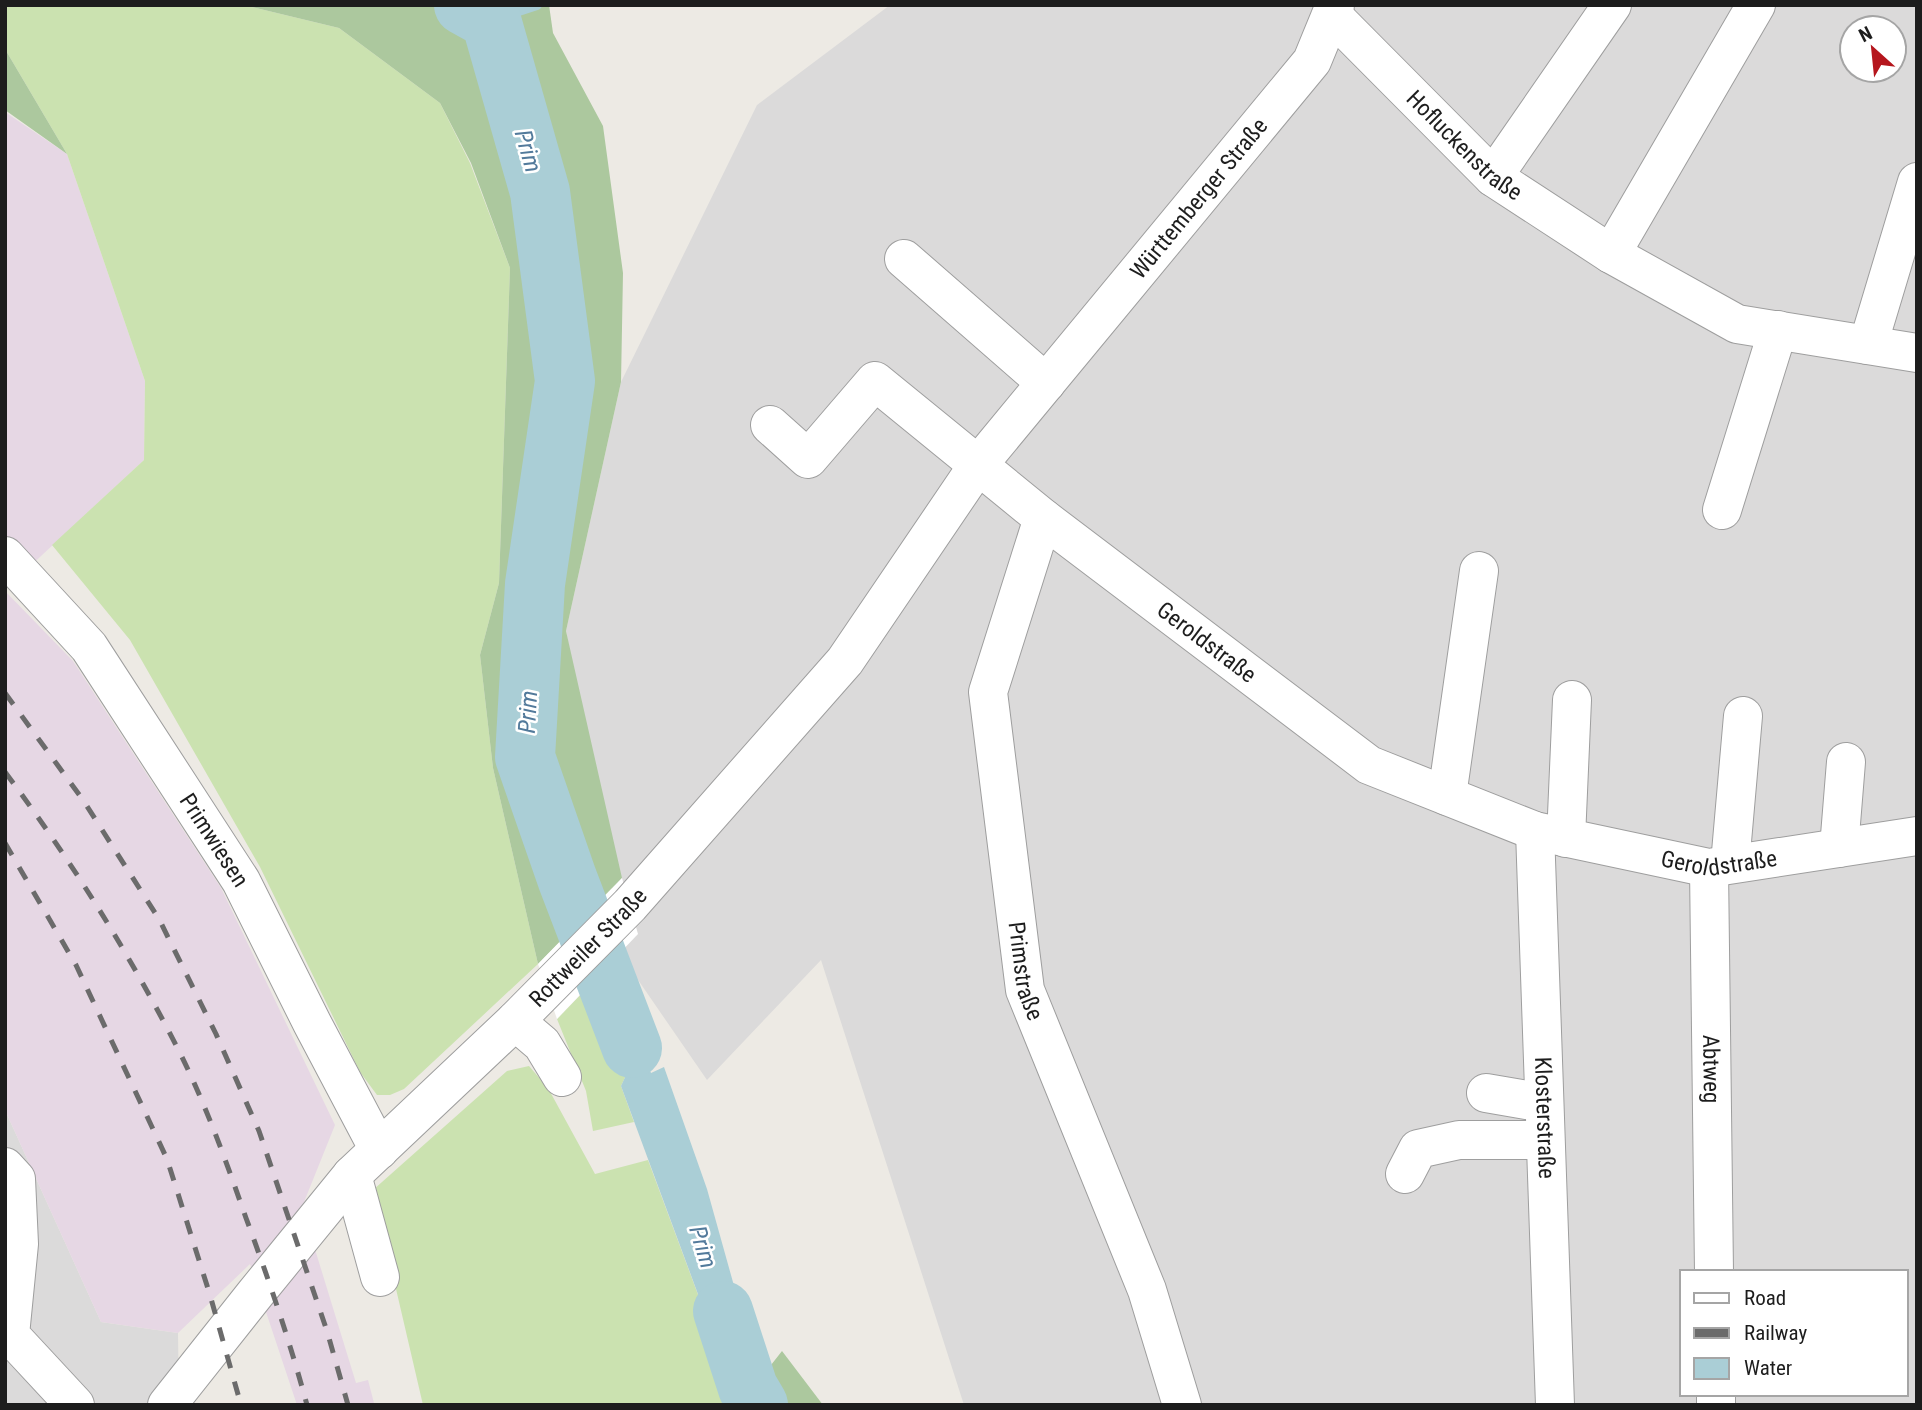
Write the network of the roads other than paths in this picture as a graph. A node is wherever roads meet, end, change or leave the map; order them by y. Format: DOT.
graph roads {
  1 [pos="1612,5"];
  2 [pos="1756,5"];
  3 [pos="1334,10"];
  4 [pos="1493,177"];
  5 [pos="1917,182"];
  6 [pos="1611,254"];
  7 [pos="904,259"];
  8 [pos="1778,330"];
  9 [pos="1868,345"];
  10 [pos="1917,353"];
  11 [pos="1046,383"];
  12 [pos="771,425"];
  13 [pos="978,465"];
  14 [pos="1722,510"];
  15 [pos="1043,518"];
  16 [pos="5,556"];
  17 [pos="1479,571"];
  18 [pos="1572,700"];
  19 [pos="1743,716"];
  20 [pos="1846,762"];
  21 [pos="1447,796"];
  22 [pos="1551,834"];
  23 [pos="1917,836"];
  24 [pos="1839,848"];
  25 [pos="1719,866"];
  26 [pos="515,1021"];
  27 [pos="562,1077"];
  28 [pos="1486,1094"];
  29 [pos="1544,1103"];
  30 [pos="1545,1140"];
  31 [pos="366,1163"];
  32 [pos="5,1167"];
  33 [pos="1405,1174"];
  34 [pos="1714,1270"];
  35 [pos="380,1277"];
  36 [pos="75,1405"];
  37 [pos="167,1405"];
  38 [pos="1182,1405"];
  39 [pos="1555,1405"];
  1 -- 4 [label="street"];
  2 -- 6 [label="street"];
  3 -- 4 [label="street, Hofluckenstraße"];
  3 -- 11 [label="street, Württemberger Straße"];
  4 -- 6 [label="street, Hofluckenstraße"];
  5 -- 9 [label="street"];
  6 -- 8 [label="street, Hofluckenstraße"];
  7 -- 11 [label="street"];
  8 -- 9 [label="street, Hofluckenstraße"];
  8 -- 14 [label="street"];
  9 -- 10 [label="street, Hofluckenstraße"];
  11 -- 13 [label="street, Württemberger Straße"];
  12 -- 13 [label="street"];
  13 -- 15 [label="street, Geroldstraße"];
  13 -- 26 [label="street, Rottweiler Straße"];
  15 -- 21 [label="street, Geroldstraße"];
  15 -- 38 [label="street, Primstraße"];
  16 -- 31 [label="street, Primwiesen"];
  17 -- 21 [label="street"];
  18 -- 22 [label="street, Klosterstraße"];
  19 -- 25 [label="street, Abtweg"];
  20 -- 24 [label="street"];
  21 -- 22 [label="street, Geroldstraße"];
  22 -- 25 [label="street, Geroldstraße"];
  22 -- 29 [label="street, Klosterstraße"];
  23 -- 24 [label="street, Geroldstraße"];
  24 -- 25 [label="street, Geroldstraße"];
  25 -- 34 [label="street, Abtweg"];
  26 -- 27 [label="street"];
  26 -- 31 [label="street, Rottweiler Straße"];
  28 -- 29 [label="street"];
  29 -- 30 [label="street, Klosterstraße"];
  30 -- 33 [label="street"];
  30 -- 39 [label="street, Klosterstraße"];
  31 -- 35 [label="street, Primwiesen"];
  31 -- 37 [label="street, Rottweiler Straße"];
  32 -- 36 [label="street"];
}
